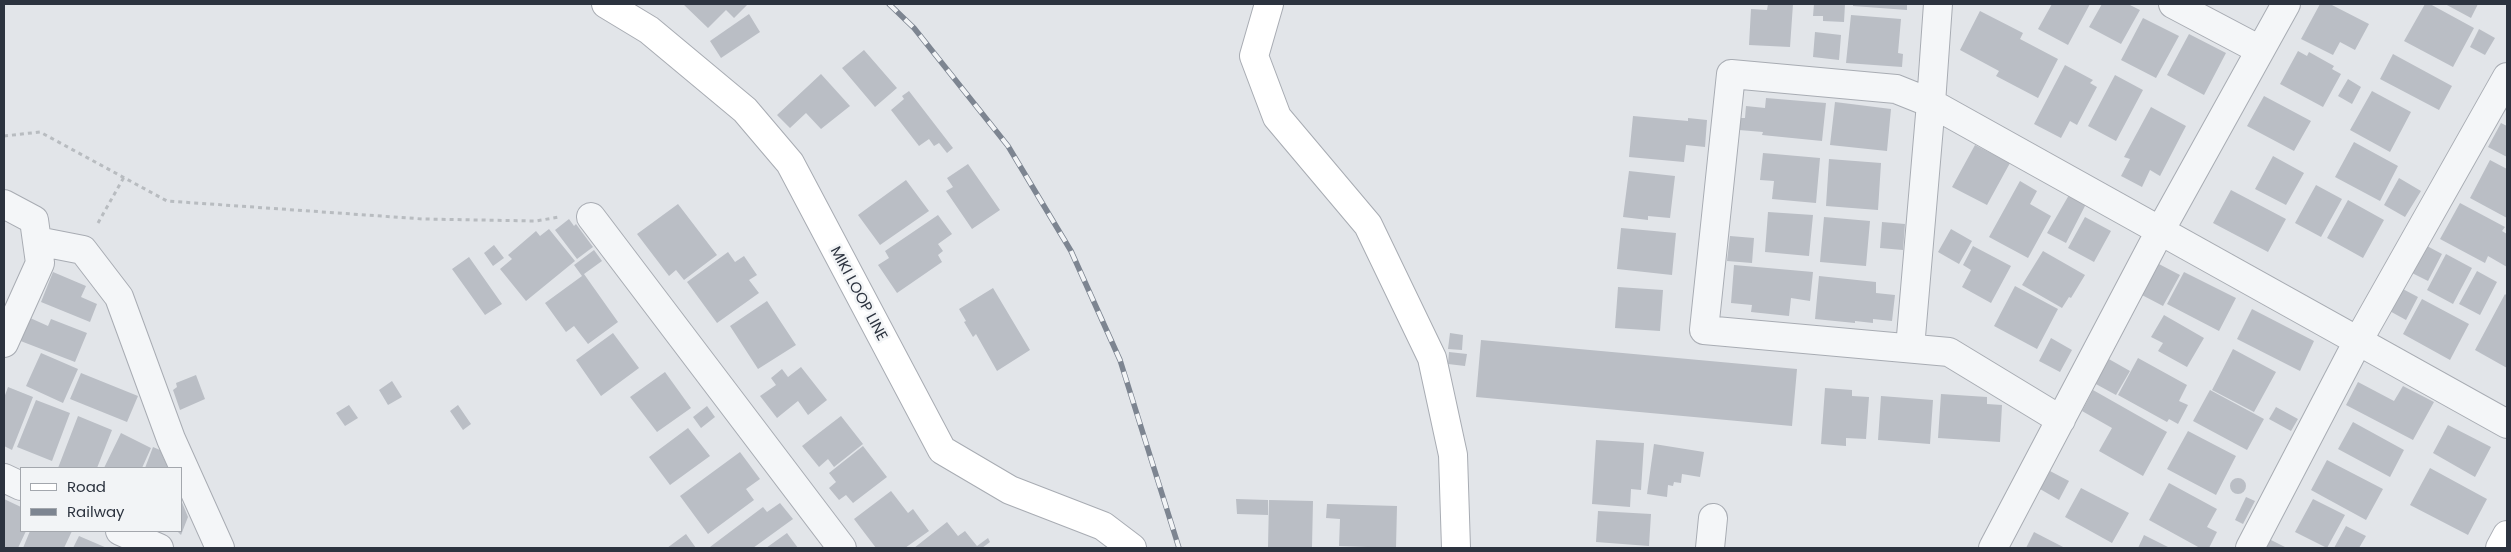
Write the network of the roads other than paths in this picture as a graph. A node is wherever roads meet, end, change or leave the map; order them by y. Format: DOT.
graph roads {
  1 [pos="606,4"];
  2 [pos="1269,4"];
  3 [pos="1938,4"];
  4 [pos="2173,4"];
  5 [pos="2286,4"];
  6 [pos="2260,50"];
  7 [pos="2507,78"];
  8 [pos="1931,103"];
  9 [pos="4,204"];
  10 [pos="591,218"];
  11 [pos="2160,231"];
  12 [pos="37,241"];
  13 [pos="2358,341"];
  14 [pos="4,344"];
  15 [pos="1910,348"];
  16 [pos="2061,420"];
  17 [pos="2507,424"];
  18 [pos="4,478"];
  19 [pos="20,486"];
  20 [pos="1713,518"];
  21 [pos="122,532"];
  22 [pos="2507,535"];
  23 [pos="159,548"];
  24 [pos="220,548"];
  25 [pos="842,548"];
  26 [pos="1132,548"];
  27 [pos="1456,548"];
  28 [pos="1710,548"];
  29 [pos="1993,548"];
  30 [pos="2250,548"];
  31 [pos="2500,548"];
  1 -- 26 [label="main road, MIKI LOOP LINE"];
  2 -- 27 [label="main road"];
  3 -- 8 [label="street"];
  4 -- 6 [label="street"];
  5 -- 6 [label="street"];
  6 -- 11 [label="street"];
  7 -- 13 [label="street"];
  8 -- 11 [label="street"];
  8 -- 15 [label="street"];
  8 -- 15 [label="street"];
  9 -- 12 [label="street"];
  10 -- 25 [label="street"];
  11 -- 13 [label="street"];
  11 -- 16 [label="street"];
  12 -- 14 [label="street"];
  12 -- 24 [label="street"];
  13 -- 17 [label="street"];
  13 -- 30 [label="street"];
  15 -- 16 [label="street"];
  16 -- 29 [label="street"];
  18 -- 19 [label="street"];
  20 -- 28 [label="street"];
  21 -- 23 [label="street"];
  22 -- 31 [label="main road"];
}
